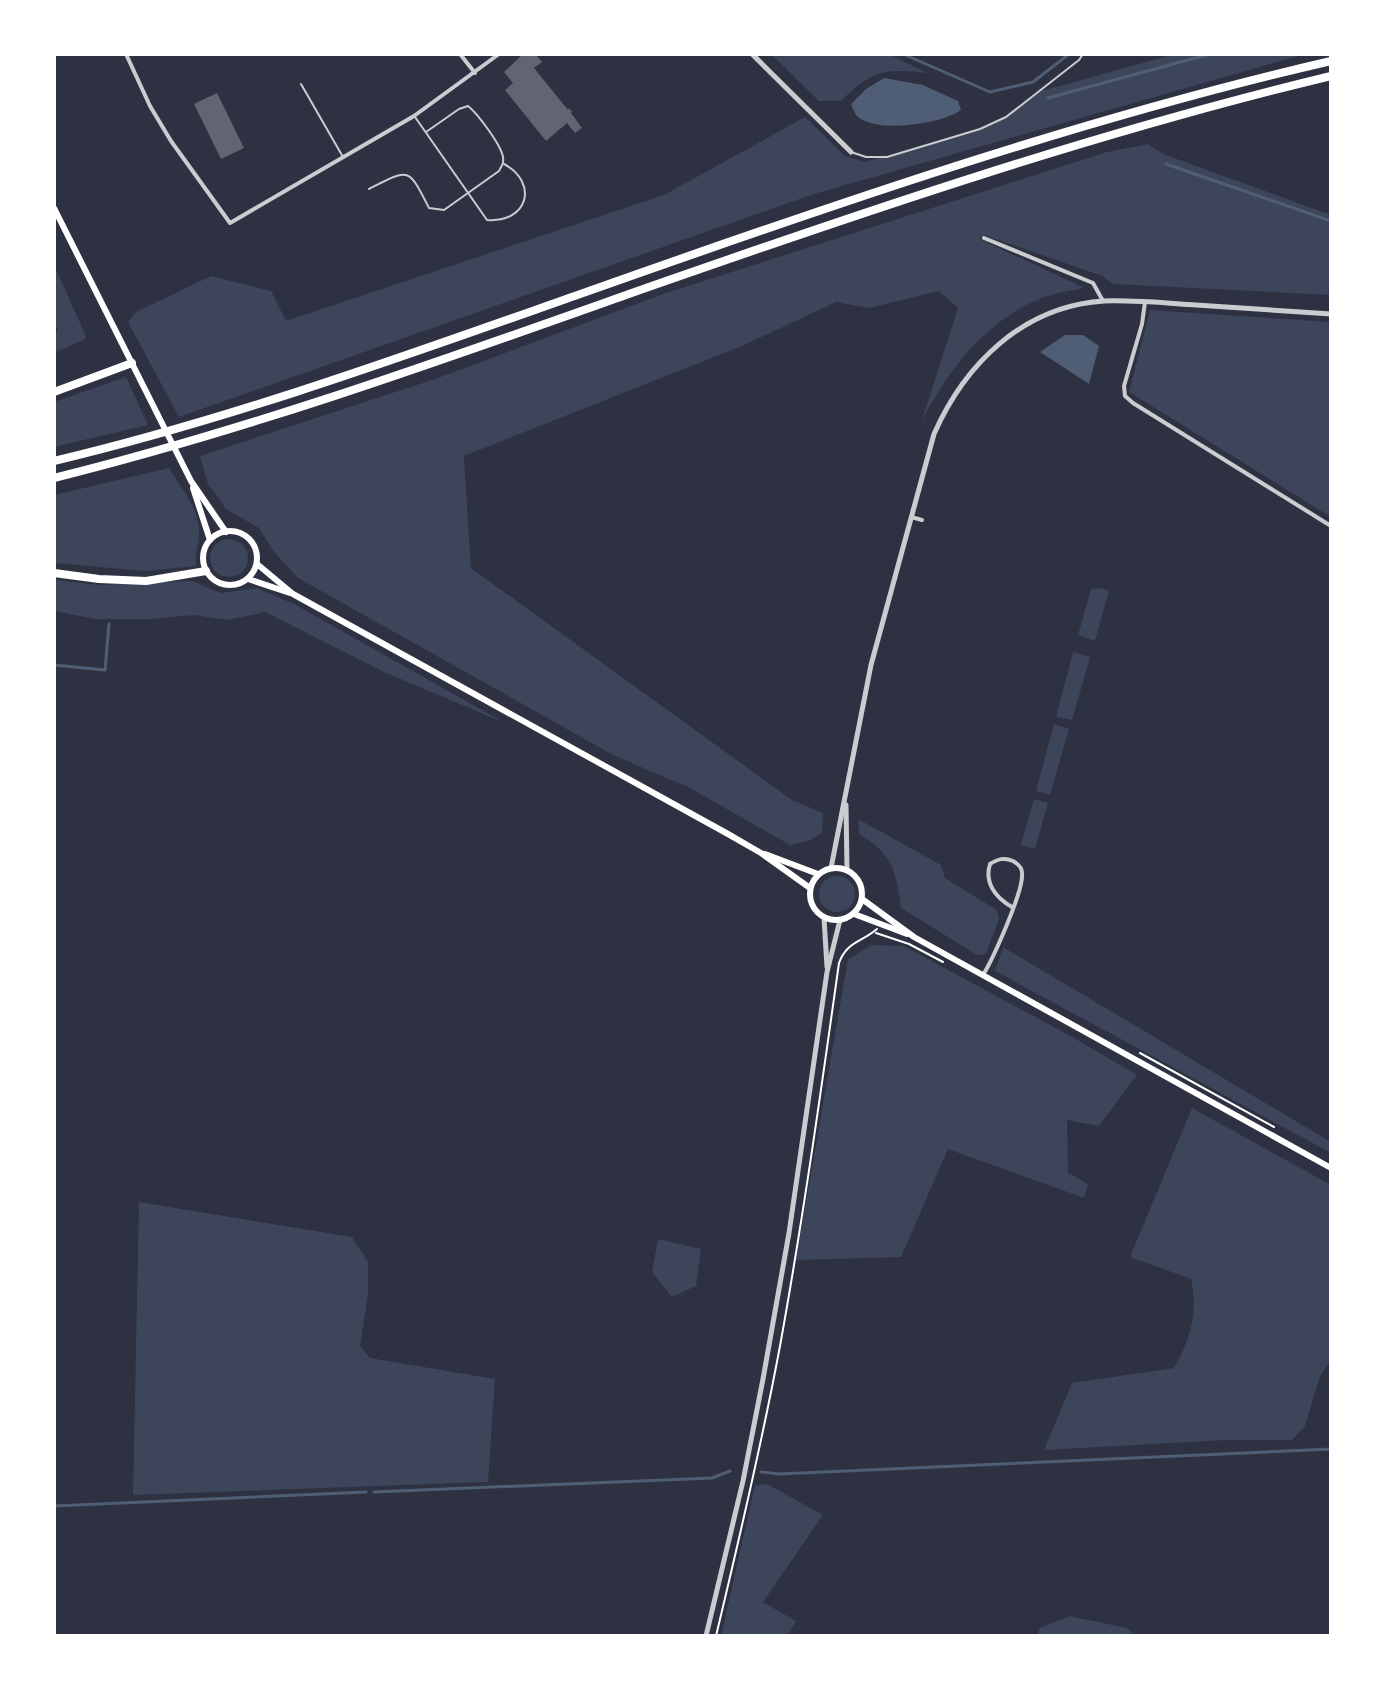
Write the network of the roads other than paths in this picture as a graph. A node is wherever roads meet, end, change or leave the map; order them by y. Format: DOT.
graph roads {
  1 [pos="126,54"];
  2 [pos="460,54"];
  3 [pos="499,54"];
  4 [pos="752,54"];
  5 [pos="1083,54"];
  6 [pos="1331,61"];
  7 [pos="475,73"];
  8 [pos="1331,76"];
  9 [pos="301,84"];
  10 [pos="414,116"];
  11 [pos="426,132"];
  12 [pos="851,152"];
  13 [pos="344,158"];
  14 [pos="503,164"];
  15 [pos="369,189"];
  16 [pos="467,193"];
  17 [pos="54,208"];
  18 [pos="984,238"];
  19 [pos="1103,301"];
  20 [pos="1145,302"];
  21 [pos="1331,314"];
  22 [pos="132,363"];
  23 [pos="54,392"];
  24 [pos="54,461"];
  25 [pos="54,478"];
  26 [pos="191,481"];
  27 [pos="911,517"];
  28 [pos="922,520"];
  29 [pos="1331,526"];
  30 [pos="226,532"];
  31 [pos="210,540"];
  32 [pos="257,564"];
  33 [pos="206,571"];
  34 [pos="54,573"];
  35 [pos="248,579"];
  36 [pos="293,594"];
  37 [pos="846,796"];
  38 [pos="761,853"];
  39 [pos="831,868"];
  40 [pos="847,869"];
  41 [pos="818,874"];
  42 [pos="810,888"];
  43 [pos="862,899"];
  44 [pos="1012,907"];
  45 [pos="854,914"];
  46 [pos="824,918"];
  47 [pos="840,920"];
  48 [pos="914,937"];
  49 [pos="827,972"];
  50 [pos="983,975"];
  51 [pos="1331,1168"];
  52 [pos="706,1636"];
  1 -- 13 [label="street"];
  2 -- 7 [label="street"];
  3 -- 7 [label="street"];
  4 -- 12 [label="street"];
  5 -- 12 [label="lane"];
  6 -- 24 [label="highway"];
  7 -- 10 [label="street"];
  8 -- 25 [label="highway"];
  9 -- 13 [label="lane"];
  10 -- 11 [label="lane"];
  10 -- 13 [label="street"];
  11 -- 14 [label="lane"];
  11 -- 16 [label="lane"];
  14 -- 16 [label="lane"];
  14 -- 16 [label="lane"];
  15 -- 16 [label="lane"];
  17 -- 22 [label="main road"];
  18 -- 19 [label="street"];
  19 -- 20 [label="street"];
  19 -- 27 [label="street"];
  20 -- 21 [label="street"];
  20 -- 29 [label="street"];
  22 -- 23 [label="highway"];
  22 -- 26 [label="main road"];
  26 -- 30 [label="main road"];
  26 -- 31 [label="main road"];
  27 -- 28 [label="street"];
  27 -- 37 [label="street"];
  30 -- 31 [label="main road"];
  30 -- 32 [label="main road"];
  31 -- 33 [label="main road"];
  32 -- 35 [label="main road"];
  32 -- 36 [label="main road"];
  33 -- 34 [label="highway"];
  33 -- 35 [label="main road"];
  35 -- 36 [label="main road"];
  36 -- 38 [label="main road"];
  37 -- 39 [label="street"];
  37 -- 40 [label="street"];
  38 -- 41 [label="main road"];
  38 -- 42 [label="main road"];
  39 -- 40 [label="main road"];
  39 -- 41 [label="main road"];
  40 -- 43 [label="main road"];
  41 -- 42 [label="main road"];
  42 -- 46 [label="main road"];
  43 -- 45 [label="main road"];
  43 -- 48 [label="main road"];
  44 -- 44 [label="street"];
  44 -- 50 [label="street"];
  45 -- 47 [label="main road"];
  45 -- 48 [label="main road"];
  46 -- 47 [label="main road"];
  46 -- 49 [label="street"];
  47 -- 49 [label="street"];
  48 -- 50 [label="main road"];
  49 -- 52 [label="street"];
  50 -- 51 [label="main road"];
}
